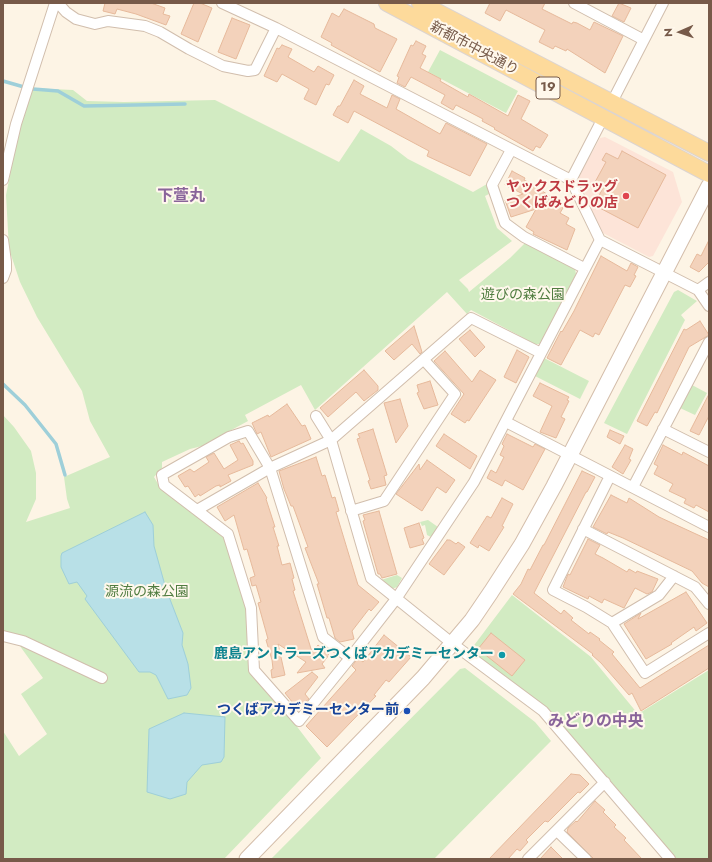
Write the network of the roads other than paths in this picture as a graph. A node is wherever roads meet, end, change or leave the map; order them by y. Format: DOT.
graph roads {
  1 [pos="55,3"];
  2 [pos="58,3"];
  3 [pos="222,3"];
  4 [pos="387,3"];
  5 [pos="420,3"];
  6 [pos="574,3"];
  7 [pos="663,3"];
  8 [pos="276,28"];
  9 [pos="644,40"];
  10 [pos="612,102"];
  11 [pos="603,118"];
  12 [pos="511,150"];
  13 [pos="709,153"];
  14 [pos="709,174"];
  15 [pos="3,180"];
  16 [pos="571,180"];
  17 [pos="709,186"];
  18 [pos="3,240"];
  19 [pos="600,240"];
  20 [pos="584,268"];
  21 [pos="664,272"];
  22 [pos="3,278"];
  23 [pos="709,282"];
  24 [pos="698,290"];
  25 [pos="709,306"];
  26 [pos="709,342"];
  27 [pos="540,353"];
  28 [pos="424,360"];
  29 [pos="316,416"];
  30 [pos="506,422"];
  31 [pos="663,429"];
  32 [pos="331,440"];
  33 [pos="709,452"];
  34 [pos="570,455"];
  35 [pos="270,468"];
  36 [pos="610,476"];
  37 [pos="633,487"];
  38 [pos="198,510"];
  39 [pos="351,511"];
  40 [pos="709,527"];
  41 [pos="583,529"];
  42 [pos="674,576"];
  43 [pos="396,599"];
  44 [pos="709,604"];
  45 [pos="612,623"];
  46 [pos="709,633"];
  47 [pos="3,636"];
  48 [pos="453,644"];
  49 [pos="350,658"];
  50 [pos="102,678"];
  51 [pos="605,782"];
  52 [pos="557,830"];
  53 [pos="247,859"];
  54 [pos="528,859"];
  55 [pos="586,859"];
  56 [pos="670,859"];
  1 -- 15 [label="street"];
  2 -- 8 [label="street"];
  3 -- 8 [label="street"];
  4 -- 11 [label="main road, 新都市中央通り / 19"];
  5 -- 10 [label="main road, 新都市中央通り / 19"];
  6 -- 9 [label="street"];
  7 -- 9 [label="street"];
  8 -- 12 [label="street"];
  9 -- 10 [label="street"];
  10 -- 13 [label="main road, 新都市中央通り / 19"];
  11 -- 14 [label="main road, 新都市中央通り / 19"];
  11 -- 16 [label="street"];
  12 -- 16 [label="street"];
  12 -- 20 [label="street"];
  16 -- 19 [label="street"];
  17 -- 21 [label="street"];
  18 -- 22 [label="street"];
  19 -- 20 [label="street"];
  19 -- 21 [label="street"];
  20 -- 27 [label="street"];
  21 -- 24 [label="street"];
  21 -- 34 [label="street"];
  23 -- 24 [label="street"];
  24 -- 25 [label="street"];
  26 -- 31 [label="street"];
  27 -- 28 [label="street"];
  27 -- 30 [label="street"];
  28 -- 32 [label="street"];
  28 -- 39 [label="street"];
  29 -- 32 [label="street"];
  30 -- 34 [label="street"];
  30 -- 43 [label="street"];
  31 -- 33 [label="street"];
  31 -- 37 [label="street"];
  32 -- 35 [label="street"];
  32 -- 39 [label="street"];
  34 -- 36 [label="street"];
  34 -- 48 [label="street"];
  35 -- 38 [label="street"];
  35 -- 38 [label="street"];
  35 -- 49 [label="street"];
  36 -- 37 [label="street"];
  36 -- 41 [label="street"];
  37 -- 40 [label="street"];
  38 -- 49 [label="street"];
  39 -- 43 [label="street"];
  41 -- 42 [label="street"];
  41 -- 45 [label="street"];
  42 -- 44 [label="street"];
  42 -- 45 [label="street"];
  43 -- 48 [label="street"];
  43 -- 49 [label="street"];
  45 -- 46 [label="street"];
  47 -- 50 [label="street"];
  48 -- 51 [label="street"];
  48 -- 53 [label="street"];
  51 -- 52 [label="street"];
  51 -- 56 [label="street"];
  52 -- 54 [label="street"];
  52 -- 55 [label="street"];
}
